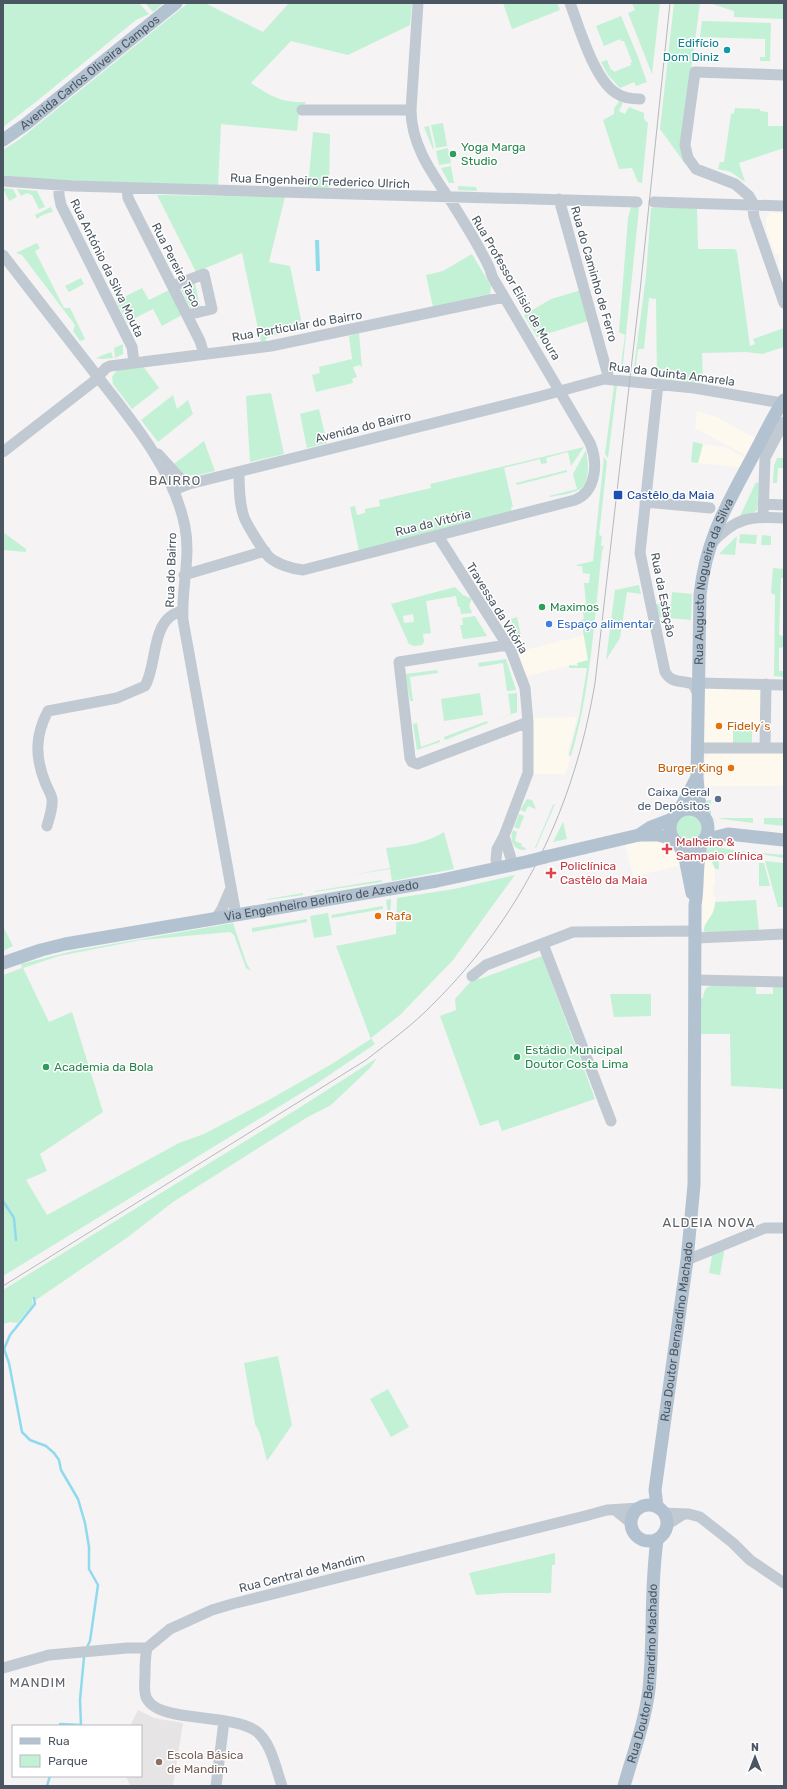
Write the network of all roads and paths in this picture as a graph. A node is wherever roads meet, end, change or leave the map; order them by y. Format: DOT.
graph roads {
  1 [pos="176,3"];
  2 [pos="418,3"];
  3 [pos="570,3"];
  4 [pos="784,75"];
  5 [pos="640,99"];
  6 [pos="302,110"];
  7 [pos="411,110"];
  8 [pos="3,140"];
  9 [pos="3,181"];
  10 [pos="59,186"];
  11 [pos="127,188"];
  12 [pos="447,197"];
  13 [pos="559,199"];
  14 [pos="637,202"];
  15 [pos="654,202"];
  16 [pos="753,205"];
  17 [pos="784,206"];
  18 [pos="3,255"];
  19 [pos="173,286"];
  20 [pos="504,297"];
  21 [pos="784,303"];
  22 [pos="187,315"];
  23 [pos="204,354"];
  24 [pos="134,362"];
  25 [pos="98,377"];
  26 [pos="609,379"];
  27 [pos="658,384"];
  28 [pos="561,391"];
  29 [pos="783,402"];
  30 [pos="784,422"];
  31 [pos="151,448"];
  32 [pos="3,452"];
  33 [pos="239,472"];
  34 [pos="189,484"];
  35 [pos="173,490"];
  36 [pos="645,502"];
  37 [pos="763,504"];
  38 [pos="784,505"];
  39 [pos="710,508"];
  40 [pos="763,517"];
  41 [pos="784,518"];
  42 [pos="438,536"];
  43 [pos="709,547"];
  44 [pos="265,551"];
  45 [pos="184,575"];
  46 [pos="182,611"];
  47 [pos="508,645"];
  48 [pos="766,684"];
  49 [pos="784,685"];
  50 [pos="698,688"];
  51 [pos="528,722"];
  52 [pos="698,748"];
  53 [pos="765,748"];
  54 [pos="784,748"];
  55 [pos="697,778"];
  56 [pos="676,815"];
  57 [pos="704,817"];
  58 [pos="47,826"];
  59 [pos="728,834"];
  60 [pos="639,835"];
  61 [pos="504,836"];
  62 [pos="784,840"];
  63 [pos="703,841"];
  64 [pos="676,842"];
  65 [pos="513,865"];
  66 [pos="498,868"];
  67 [pos="231,887"];
  68 [pos="695,905"];
  69 [pos="236,915"];
  70 [pos="216,918"];
  71 [pos="784,934"];
  72 [pos="696,935"];
  73 [pos="543,944"];
  74 [pos="3,962"];
  75 [pos="472,976"];
  76 [pos="696,980"];
  77 [pos="784,982"];
  78 [pos="611,1121"];
  79 [pos="784,1228"];
  80 [pos="687,1260"];
  81 [pos="615,1510"];
  82 [pos="655,1511"];
  83 [pos="631,1523"];
  84 [pos="650,1540"];
  85 [pos="784,1583"];
  86 [pos="147,1648"];
  87 [pos="3,1668"];
  88 [pos="224,1721"];
  89 [pos="216,1786"];
  90 [pos="282,1786"];
  91 [pos="624,1786"];
  1 -- 8 [label="main road, Avenida Carlos Oliveira Campos"];
  2 -- 7 [label="street, Rua Professor Elísio de Moura"];
  3 -- 5 [label="street"];
  4 -- 16 [label="street"];
  6 -- 7 [label="street"];
  7 -- 12 [label="street, Rua Professor Elísio de Moura"];
  9 -- 10 [label="street, Rua Engenheiro Frederico Ulrich"];
  10 -- 11 [label="street, Rua Engenheiro Frederico Ulrich"];
  10 -- 24 [label="street, Rua António da Silva Mouta"];
  11 -- 12 [label="street, Rua Engenheiro Frederico Ulrich"];
  11 -- 19 [label="street, Rua Pereira Taco"];
  12 -- 13 [label="street, Rua Engenheiro Frederico Ulrich"];
  12 -- 20 [label="street, Rua Professor Elísio de Moura"];
  13 -- 14 [label="street, Rua Engenheiro Frederico Ulrich"];
  13 -- 26 [label="street, Rua do Caminho de Ferro"];
  15 -- 16 [label="street"];
  16 -- 17 [label="street"];
  16 -- 21 [label="street"];
  18 -- 25 [label="street, Rua do Bairro"];
  19 -- 22 [label="street, Rua Pereira Taco"];
  19 -- 22 [label="street"];
  20 -- 23 [label="street, Rua Particular do Bairro"];
  20 -- 28 [label="street, Rua Professor Elísio de Moura"];
  22 -- 23 [label="street, Rua Pereira Taco"];
  23 -- 24 [label="street, Rua Particular do Bairro"];
  24 -- 25 [label="street, Rua Particular do Bairro"];
  25 -- 31 [label="street, Rua do Bairro"];
  25 -- 32 [label="street, Rua Particular do Bairro"];
  26 -- 27 [label="street, Rua da Quinta Amarela"];
  26 -- 28 [label="street, Rua da Quinta Amarela"];
  27 -- 29 [label="street, Rua da Quinta Amarela"];
  27 -- 36 [label="street, Rua da Estação"];
  28 -- 33 [label="street, Avenida do Bairro"];
  28 -- 42 [label="street, Rua da Vitória"];
  29 -- 43 [label="main road, Rua Augusto Nogueira da Silva"];
  30 -- 37 [label="street"];
  31 -- 34 [label="street"];
  31 -- 35 [label="street, Rua do Bairro"];
  33 -- 34 [label="street, Avenida do Bairro"];
  33 -- 44 [label="street, Rua da Vitória"];
  34 -- 35 [label="street, Avenida do Bairro"];
  35 -- 45 [label="street, Rua do Bairro"];
  36 -- 39 [label="street"];
  36 -- 50 [label="street, Rua da Estação"];
  37 -- 38 [label="street"];
  37 -- 40 [label="street"];
  40 -- 41 [label="street"];
  40 -- 43 [label="street"];
  42 -- 44 [label="street, Rua da Vitória"];
  42 -- 47 [label="street, Travessa da Vitória"];
  43 -- 50 [label="main road, Rua Augusto Nogueira da Silva"];
  44 -- 45 [label="street"];
  45 -- 46 [label="street, Rua do Bairro"];
  46 -- 58 [label="street"];
  46 -- 67 [label="street, Rua do Bairro"];
  47 -- 51 [label="street, Travessa da Vitória"];
  47 -- 51 [label="street"];
  48 -- 49 [label="street"];
  48 -- 50 [label="street"];
  48 -- 53 [label="street"];
  50 -- 52 [label="main road, Rua Augusto Nogueira da Silva"];
  51 -- 61 [label="street, Travessa da Vitória"];
  52 -- 53 [label="street"];
  52 -- 55 [label="main road, Rua Augusto Nogueira da Silva"];
  53 -- 54 [label="street"];
  55 -- 56 [label="main road, Rua Augusto Nogueira da Silva"];
  55 -- 57 [label="main road, Rua Augusto Nogueira da Silva"];
  56 -- 57 [label="main road"];
  56 -- 60 [label="main road, Via Engenheiro Belmiro de Azevedo"];
  56 -- 64 [label="main road"];
  57 -- 59 [label="main road"];
  57 -- 63 [label="main road"];
  59 -- 62 [label="main road"];
  59 -- 63 [label="main road"];
  60 -- 64 [label="main road, Via Engenheiro Belmiro de Azevedo"];
  60 -- 65 [label="main road, Via Engenheiro Belmiro de Azevedo, bridge"];
  61 -- 65 [label="street"];
  61 -- 66 [label="street, Travessa da Vitória"];
  63 -- 64 [label="main road"];
  63 -- 68 [label="main road"];
  64 -- 68 [label="main road"];
  65 -- 66 [label="main road, Via Engenheiro Belmiro de Azevedo"];
  66 -- 69 [label="main road, Via Engenheiro Belmiro de Azevedo"];
  67 -- 69 [label="street, Rua do Bairro"];
  67 -- 70 [label="street"];
  68 -- 72 [label="main road"];
  69 -- 70 [label="main road, Via Engenheiro Belmiro de Azevedo"];
  70 -- 74 [label="main road, Via Engenheiro Belmiro de Azevedo"];
  71 -- 72 [label="street"];
  72 -- 73 [label="street"];
  72 -- 76 [label="main road"];
  73 -- 75 [label="street"];
  73 -- 78 [label="street"];
  76 -- 77 [label="street"];
  76 -- 80 [label="main road, Rua Doutor Bernardino Machado"];
  79 -- 80 [label="street"];
  80 -- 82 [label="main road, Rua Doutor Bernardino Machado"];
  81 -- 82 [label="street, Rua Central de Mandim"];
  81 -- 83 [label="street"];
  81 -- 86 [label="street, Rua Central de Mandim"];
  82 -- 83 [label="main road"];
  82 -- 84 [label="main road"];
  82 -- 85 [label="street"];
  83 -- 84 [label="main road"];
  84 -- 91 [label="main road, Rua Doutor Bernardino Machado"];
  86 -- 87 [label="street"];
  86 -- 88 [label="street"];
  88 -- 89 [label="street"];
  88 -- 90 [label="street"];
}
